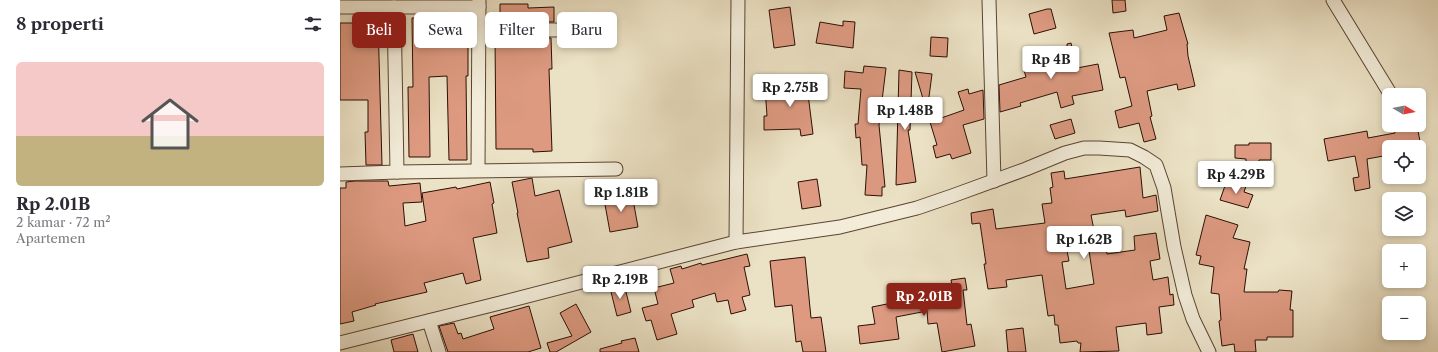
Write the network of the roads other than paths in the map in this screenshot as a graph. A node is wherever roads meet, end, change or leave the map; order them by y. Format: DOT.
graph roads {
  1 [pos="738,0"];
  2 [pos="989,0"];
  3 [pos="1333,0"];
  4 [pos="479,4"];
  5 [pos="340,7"];
  6 [pos="394,7"];
  7 [pos="478,29"];
  8 [pos="556,30"];
  9 [pos="1387,88"];
  10 [pos="478,170"];
  11 [pos="616,170"];
  12 [pos="397,172"];
  13 [pos="340,174"];
  14 [pos="994,181"];
  15 [pos="736,242"];
  16 [pos="429,321"];
  17 [pos="340,343"];
  18 [pos="439,352"];
  19 [pos="1209,352"];
  1 -- 15 [label="street"];
  2 -- 14 [label="street"];
  3 -- 9 [label="street"];
  4 -- 6 [label="street"];
  4 -- 7 [label="street"];
  5 -- 6 [label="street"];
  6 -- 12 [label="street"];
  7 -- 8 [label="street"];
  7 -- 10 [label="street"];
  10 -- 11 [label="street"];
  10 -- 12 [label="street"];
  12 -- 13 [label="street"];
  14 -- 15 [label="street"];
  14 -- 19 [label="street"];
  15 -- 16 [label="street"];
  16 -- 17 [label="street"];
  16 -- 18 [label="street"];
}
